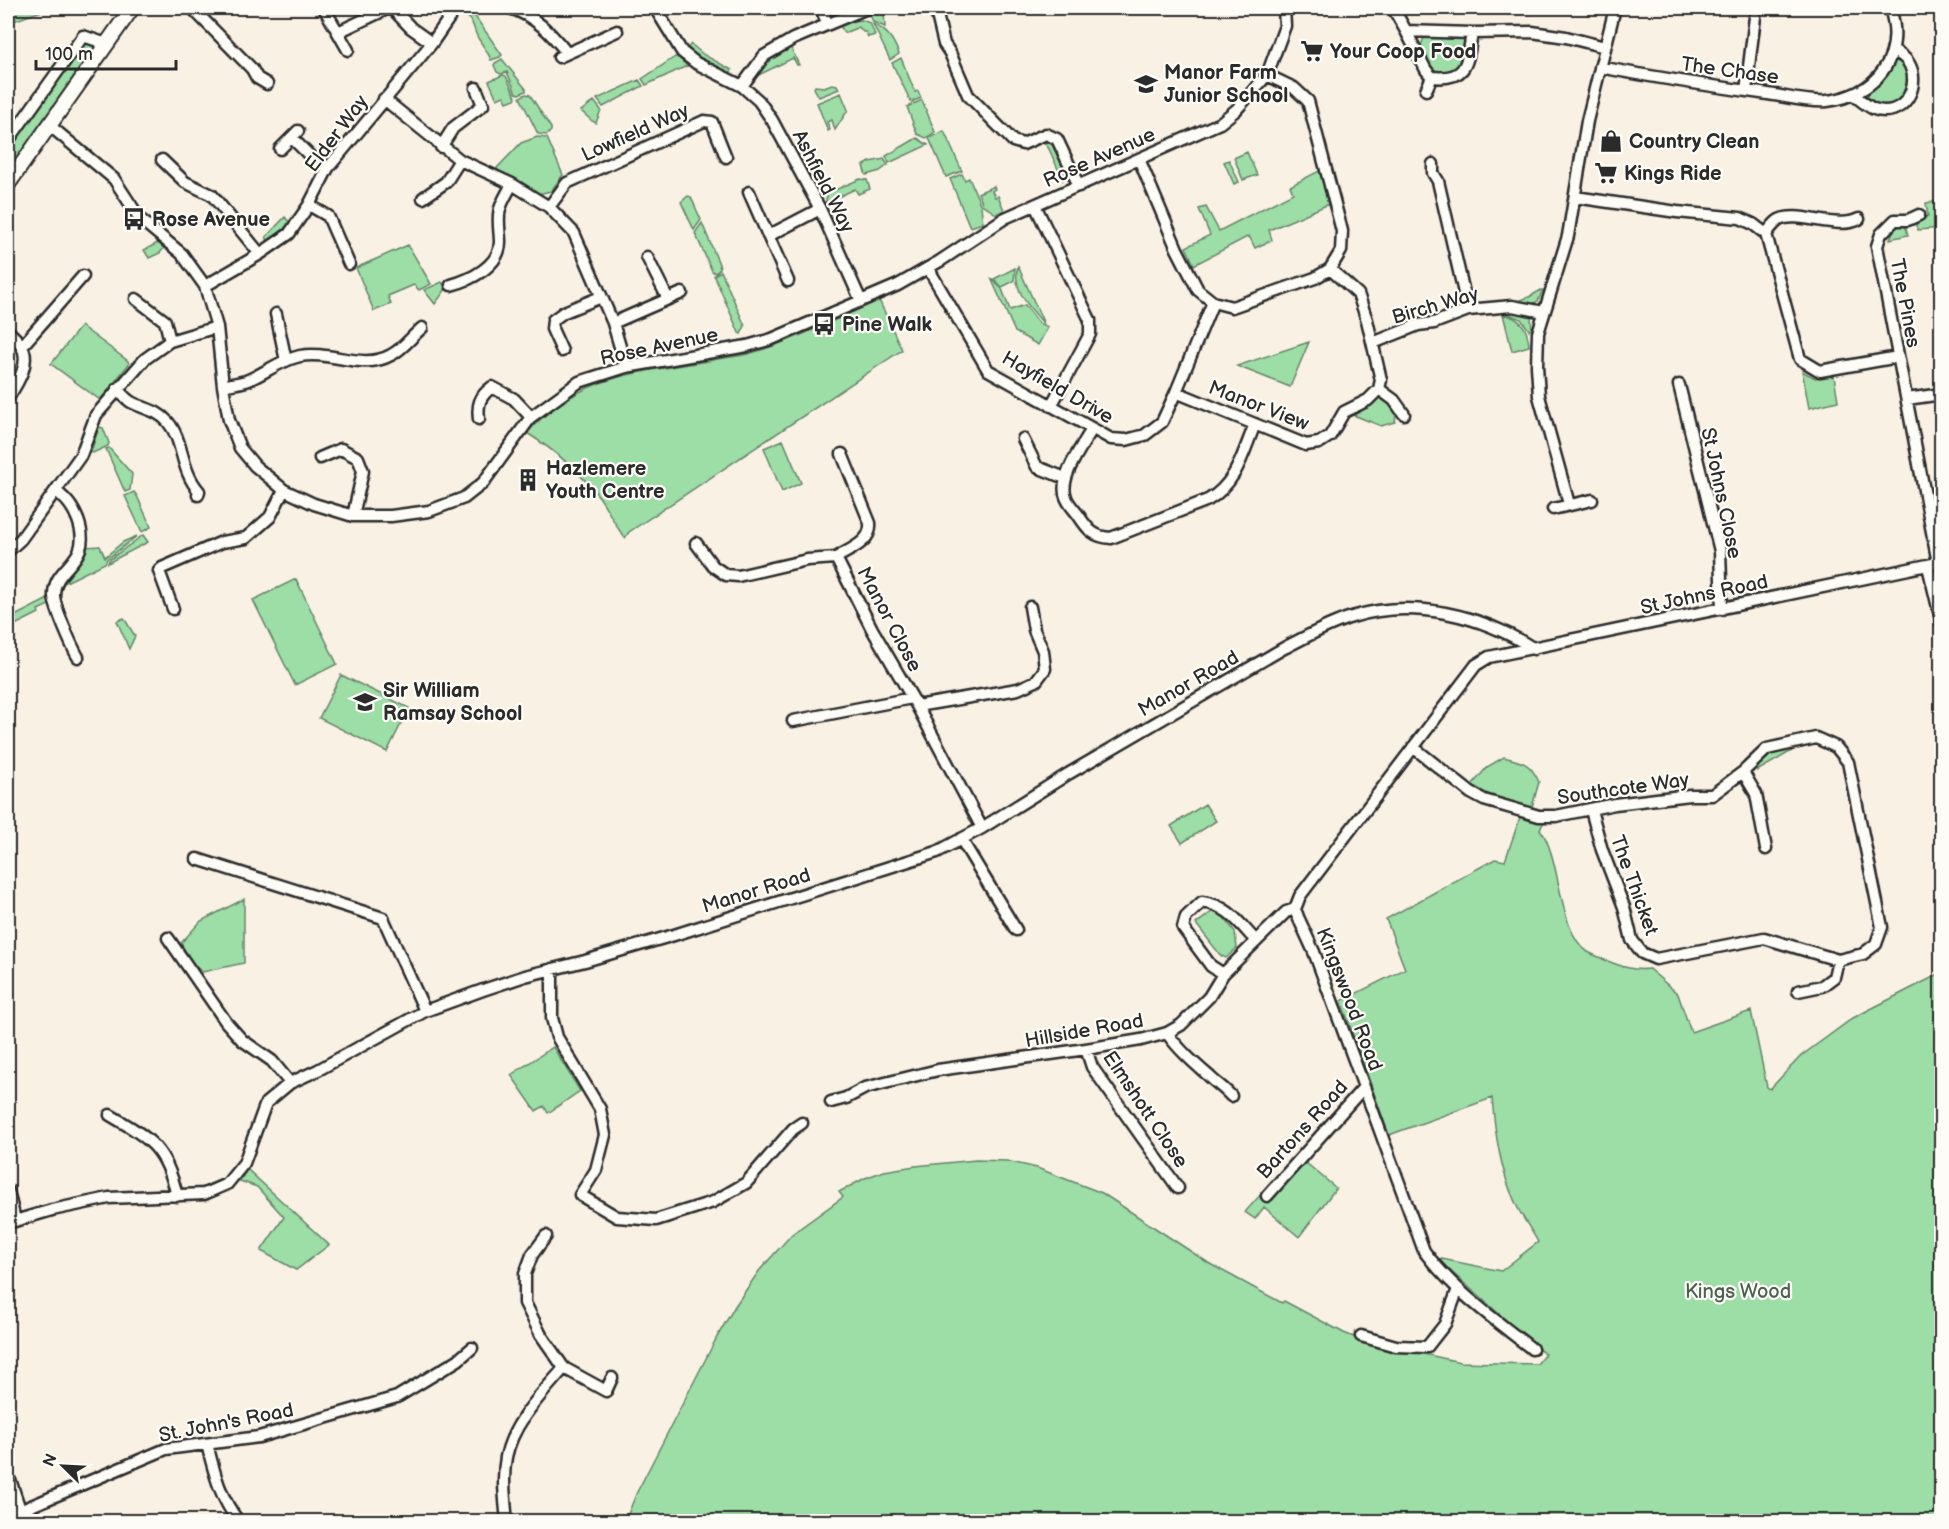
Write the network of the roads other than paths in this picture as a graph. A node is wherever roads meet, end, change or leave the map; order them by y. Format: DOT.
graph roads {
  1 [pos="132,8"];
  2 [pos="192,8"];
  3 [pos="324,8"];
  4 [pos="390,8"];
  5 [pos="456,8"];
  6 [pos="510,8"];
  7 [pos="655,8"];
  8 [pos="821,8"];
  9 [pos="867,8"];
  10 [pos="1284,8"];
  11 [pos="1393,8"];
  12 [pos="1615,8"];
  13 [pos="1890,8"];
  14 [pos="937,15"];
  15 [pos="1755,16"];
  16 [pos="827,23"];
  17 [pos="616,31"];
  18 [pos="1406,31"];
  19 [pos="338,32"];
  20 [pos="1472,33"];
  21 [pos="432,43"];
  22 [pos="107,44"];
  23 [pos="1605,47"];
  24 [pos="348,50"];
  25 [pos="1894,50"];
  26 [pos="1600,67"];
  27 [pos="1267,75"];
  28 [pos="1432,77"];
  29 [pos="267,84"];
  30 [pos="742,86"];
  31 [pos="476,88"];
  32 [pos="1426,90"];
  33 [pos="1746,91"];
  34 [pos="1854,95"];
  35 [pos="384,99"];
  36 [pos="49,125"];
  37 [pos="8,141"];
  38 [pos="441,147"];
  39 [pos="280,148"];
  40 [pos="726,157"];
  41 [pos="1139,159"];
  42 [pos="162,160"];
  43 [pos="460,160"];
  44 [pos="1433,164"];
  45 [pos="328,168"];
  46 [pos="8,184"];
  47 [pos="512,184"];
  48 [pos="1079,186"];
  49 [pos="749,192"];
  50 [pos="1575,197"];
  51 [pos="423,198"];
  52 [pos="309,205"];
  53 [pos="1035,205"];
  54 [pos="549,207"];
  55 [pos="820,209"];
  56 [pos="1919,215"];
  57 [pos="1859,219"];
  58 [pos="1766,234"];
  59 [pos="768,236"];
  60 [pos="260,254"];
  61 [pos="647,257"];
  62 [pos="349,264"];
  63 [pos="928,268"];
  64 [pos="1330,268"];
  65 [pos="83,276"];
  66 [pos="788,281"];
  67 [pos="451,285"];
  68 [pos="205,286"];
  69 [pos="682,293"];
  70 [pos="601,297"];
  71 [pos="136,299"];
  72 [pos="668,299"];
  73 [pos="861,301"];
  74 [pos="1213,302"];
  75 [pos="1468,310"];
  76 [pos="1544,312"];
  77 [pos="276,314"];
  78 [pos="613,323"];
  79 [pos="217,327"];
  80 [pos="422,328"];
  81 [pos="8,331"];
  82 [pos="170,341"];
  83 [pos="1373,343"];
  84 [pos="22,346"];
  85 [pos="562,351"];
  86 [pos="1898,357"];
  87 [pos="286,361"];
  88 [pos="626,367"];
  89 [pos="484,378"];
  90 [pos="1679,385"];
  91 [pos="223,386"];
  92 [pos="492,387"];
  93 [pos="117,389"];
  94 [pos="1379,389"];
  95 [pos="1176,392"];
  96 [pos="1941,394"];
  97 [pos="8,398"];
  98 [pos="1907,399"];
  99 [pos="1051,406"];
  100 [pos="1404,414"];
  101 [pos="531,417"];
  102 [pos="479,419"];
  103 [pos="1255,424"];
  104 [pos="1092,429"];
  105 [pos="1023,439"];
  106 [pos="842,454"];
  107 [pos="320,458"];
  108 [pos="1065,478"];
  109 [pos="284,489"];
  110 [pos="56,491"];
  111 [pos="198,495"];
  112 [pos="1592,500"];
  113 [pos="1569,504"];
  114 [pos="1553,509"];
  115 [pos="354,516"];
  116 [pos="696,543"];
  117 [pos="8,551"];
  118 [pos="836,558"];
  119 [pos="1936,564"];
  120 [pos="1030,607"];
  121 [pos="173,609"];
  122 [pos="1722,609"];
  123 [pos="1941,624"];
  124 [pos="1534,649"];
  125 [pos="78,657"];
  126 [pos="1476,666"];
  127 [pos="914,702"];
  128 [pos="793,721"];
  129 [pos="1413,747"];
  130 [pos="1743,772"];
  131 [pos="1591,810"];
  132 [pos="982,828"];
  133 [pos="961,839"];
  134 [pos="1766,849"];
  135 [pos="197,859"];
  136 [pos="1295,909"];
  137 [pos="1016,930"];
  138 [pos="168,938"];
  139 [pos="1256,941"];
  140 [pos="1838,960"];
  141 [pos="552,969"];
  142 [pos="1223,974"];
  143 [pos="1798,991"];
  144 [pos="425,1011"];
  145 [pos="1167,1033"];
  146 [pos="1086,1050"];
  147 [pos="290,1083"];
  148 [pos="1365,1087"];
  149 [pos="1231,1096"];
  150 [pos="831,1102"];
  151 [pos="110,1115"];
  152 [pos="802,1123"];
  153 [pos="1178,1188"];
  154 [pos="8,1191"];
  155 [pos="1267,1196"];
  156 [pos="177,1197"];
  157 [pos="11,1222"];
  158 [pos="546,1236"];
  159 [pos="1458,1289"];
  160 [pos="1361,1336"];
  161 [pos="471,1348"];
  162 [pos="1532,1349"];
  163 [pos="564,1368"];
  164 [pos="612,1378"];
  165 [pos="207,1444"];
  166 [pos="8,1483"];
  167 [pos="19,1517"];
  168 [pos="239,1521"];
  169 [pos="507,1521"];
  1 -- 22 [label="main road"];
  2 -- 29 [label="street"];
  3 -- 19 [label="street"];
  4 -- 19 [label="street"];
  4 -- 21 [label="street"];
  5 -- 21 [label="street, Elder Way"];
  6 -- 17 [label="street"];
  7 -- 30 [label="street"];
  8 -- 16 [label="street"];
  9 -- 16 [label="street"];
  10 -- 27 [label="street, Rose Avenue"];
  11 -- 18 [label="street"];
  12 -- 23 [label="street"];
  13 -- 25 [label="street"];
  14 -- 48 [label="street"];
  15 -- 33 [label="street"];
  16 -- 30 [label="street"];
  18 -- 20 [label="street"];
  18 -- 28 [label="street"];
  19 -- 24 [label="street"];
  20 -- 23 [label="street"];
  20 -- 28 [label="street"];
  21 -- 35 [label="street, Elder Way"];
  22 -- 36 [label="main road"];
  22 -- 37 [label="street"];
  23 -- 26 [label="street"];
  25 -- 34 [label="street, The Chase"];
  25 -- 34 [label="street"];
  26 -- 33 [label="street, The Chase"];
  26 -- 50 [label="street"];
  27 -- 41 [label="street, Rose Avenue"];
  27 -- 64 [label="street"];
  28 -- 32 [label="street"];
  30 -- 55 [label="street, Ashfield Way"];
  31 -- 38 [label="street"];
  33 -- 34 [label="street, The Chase"];
  35 -- 38 [label="street"];
  35 -- 45 [label="street, Elder Way"];
  36 -- 46 [label="main road"];
  36 -- 68 [label="street, Rose Avenue"];
  38 -- 43 [label="street"];
  39 -- 45 [label="street"];
  40 -- 54 [label="street, Lowfield Way"];
  41 -- 48 [label="street, Rose Avenue"];
  41 -- 74 [label="street"];
  42 -- 60 [label="street"];
  43 -- 47 [label="street"];
  43 -- 51 [label="street"];
  44 -- 75 [label="street"];
  45 -- 52 [label="street, Elder Way"];
  47 -- 54 [label="street"];
  47 -- 67 [label="street"];
  48 -- 53 [label="street, Rose Avenue"];
  49 -- 59 [label="street"];
  50 -- 58 [label="street"];
  50 -- 76 [label="street"];
  52 -- 60 [label="street, Elder Way"];
  52 -- 62 [label="street"];
  53 -- 63 [label="street, Rose Avenue"];
  53 -- 99 [label="street"];
  54 -- 70 [label="street"];
  55 -- 59 [label="street"];
  55 -- 73 [label="street, Ashfield Way"];
  56 -- 86 [label="street, The Pines"];
  57 -- 58 [label="street"];
  58 -- 86 [label="street"];
  59 -- 66 [label="street"];
  60 -- 68 [label="street, Elder Way"];
  61 -- 72 [label="street"];
  63 -- 73 [label="street, Rose Avenue"];
  63 -- 99 [label="street, Hayfield Drive"];
  64 -- 74 [label="street"];
  64 -- 83 [label="street"];
  65 -- 84 [label="street"];
  68 -- 79 [label="street, Rose Avenue"];
  69 -- 72 [label="street"];
  70 -- 78 [label="street"];
  70 -- 85 [label="street"];
  71 -- 82 [label="street"];
  72 -- 78 [label="street"];
  73 -- 88 [label="street, Rose Avenue"];
  74 -- 95 [label="street, Hayfield Drive"];
  75 -- 76 [label="street, Birch Way"];
  75 -- 83 [label="street, Birch Way"];
  76 -- 113 [label="street"];
  77 -- 87 [label="street"];
  78 -- 88 [label="street"];
  79 -- 82 [label="street"];
  79 -- 91 [label="street, Rose Avenue"];
  80 -- 87 [label="street"];
  81 -- 84 [label="street"];
  82 -- 93 [label="street"];
  83 -- 94 [label="street"];
  84 -- 97 [label="street"];
  86 -- 98 [label="street, The Pines"];
  87 -- 91 [label="street"];
  88 -- 101 [label="street, Rose Avenue"];
  89 -- 92 [label="street"];
  90 -- 122 [label="street, St Johns Close"];
  91 -- 109 [label="street, Rose Avenue"];
  92 -- 101 [label="street"];
  92 -- 102 [label="street"];
  93 -- 110 [label="street"];
  93 -- 111 [label="street"];
  94 -- 100 [label="street"];
  94 -- 103 [label="street, Manor View"];
  95 -- 103 [label="street, Manor View"];
  95 -- 104 [label="street, Hayfield Drive"];
  96 -- 98 [label="street"];
  98 -- 119 [label="street, The Pines"];
  99 -- 104 [label="street, Hayfield Drive"];
  101 -- 115 [label="street, Rose Avenue"];
  103 -- 108 [label="street"];
  104 -- 108 [label="street"];
  105 -- 108 [label="street"];
  106 -- 118 [label="street, Manor Close"];
  107 -- 115 [label="street"];
  109 -- 115 [label="street, Rose Avenue"];
  109 -- 121 [label="street"];
  110 -- 117 [label="street"];
  110 -- 125 [label="street"];
  112 -- 113 [label="street"];
  113 -- 114 [label="street"];
  116 -- 118 [label="street, Manor Close"];
  118 -- 127 [label="street, Manor Close"];
  119 -- 122 [label="street, St Johns Road"];
  119 -- 123 [label="street, The Pines"];
  120 -- 127 [label="street, Manor Close"];
  122 -- 124 [label="street, St Johns Road"];
  124 -- 126 [label="street, St Johns Road"];
  124 -- 132 [label="street, Manor Road"];
  126 -- 129 [label="street, Kingswood Road"];
  127 -- 128 [label="street, Manor Close"];
  127 -- 132 [label="street, Manor Close"];
  129 -- 131 [label="street, Southcote Way"];
  129 -- 136 [label="street, Kingswood Road"];
  130 -- 131 [label="street, Southcote Way"];
  130 -- 134 [label="street"];
  130 -- 140 [label="street, Southcote Way"];
  131 -- 140 [label="street, The Thicket"];
  132 -- 133 [label="street, Manor Road"];
  133 -- 137 [label="street"];
  133 -- 141 [label="street, Manor Road"];
  135 -- 144 [label="street"];
  136 -- 139 [label="street, Hillside Road"];
  136 -- 148 [label="street, Kingswood Road"];
  138 -- 147 [label="street"];
  139 -- 142 [label="street, Hillside Road"];
  139 -- 142 [label="street"];
  140 -- 143 [label="street"];
  141 -- 144 [label="street, Manor Road"];
  141 -- 152 [label="street"];
  142 -- 145 [label="street, Hillside Road"];
  144 -- 147 [label="street, Manor Road"];
  145 -- 146 [label="street, Hillside Road"];
  145 -- 149 [label="street"];
  146 -- 150 [label="street, Hillside Road"];
  146 -- 153 [label="street, Elmshott Close"];
  147 -- 156 [label="street, Manor Road"];
  148 -- 155 [label="street, Bartons Road"];
  148 -- 159 [label="street, Kingswood Road"];
  151 -- 156 [label="street"];
  154 -- 157 [label="street"];
  156 -- 157 [label="street, Manor Road"];
  158 -- 163 [label="street"];
  159 -- 160 [label="street"];
  159 -- 162 [label="street, Kingswood Road"];
  161 -- 165 [label="street, St. John's Road"];
  163 -- 164 [label="street"];
  163 -- 169 [label="street"];
  165 -- 167 [label="street, St. John's Road"];
  165 -- 168 [label="street"];
  166 -- 167 [label="main road"];
}
